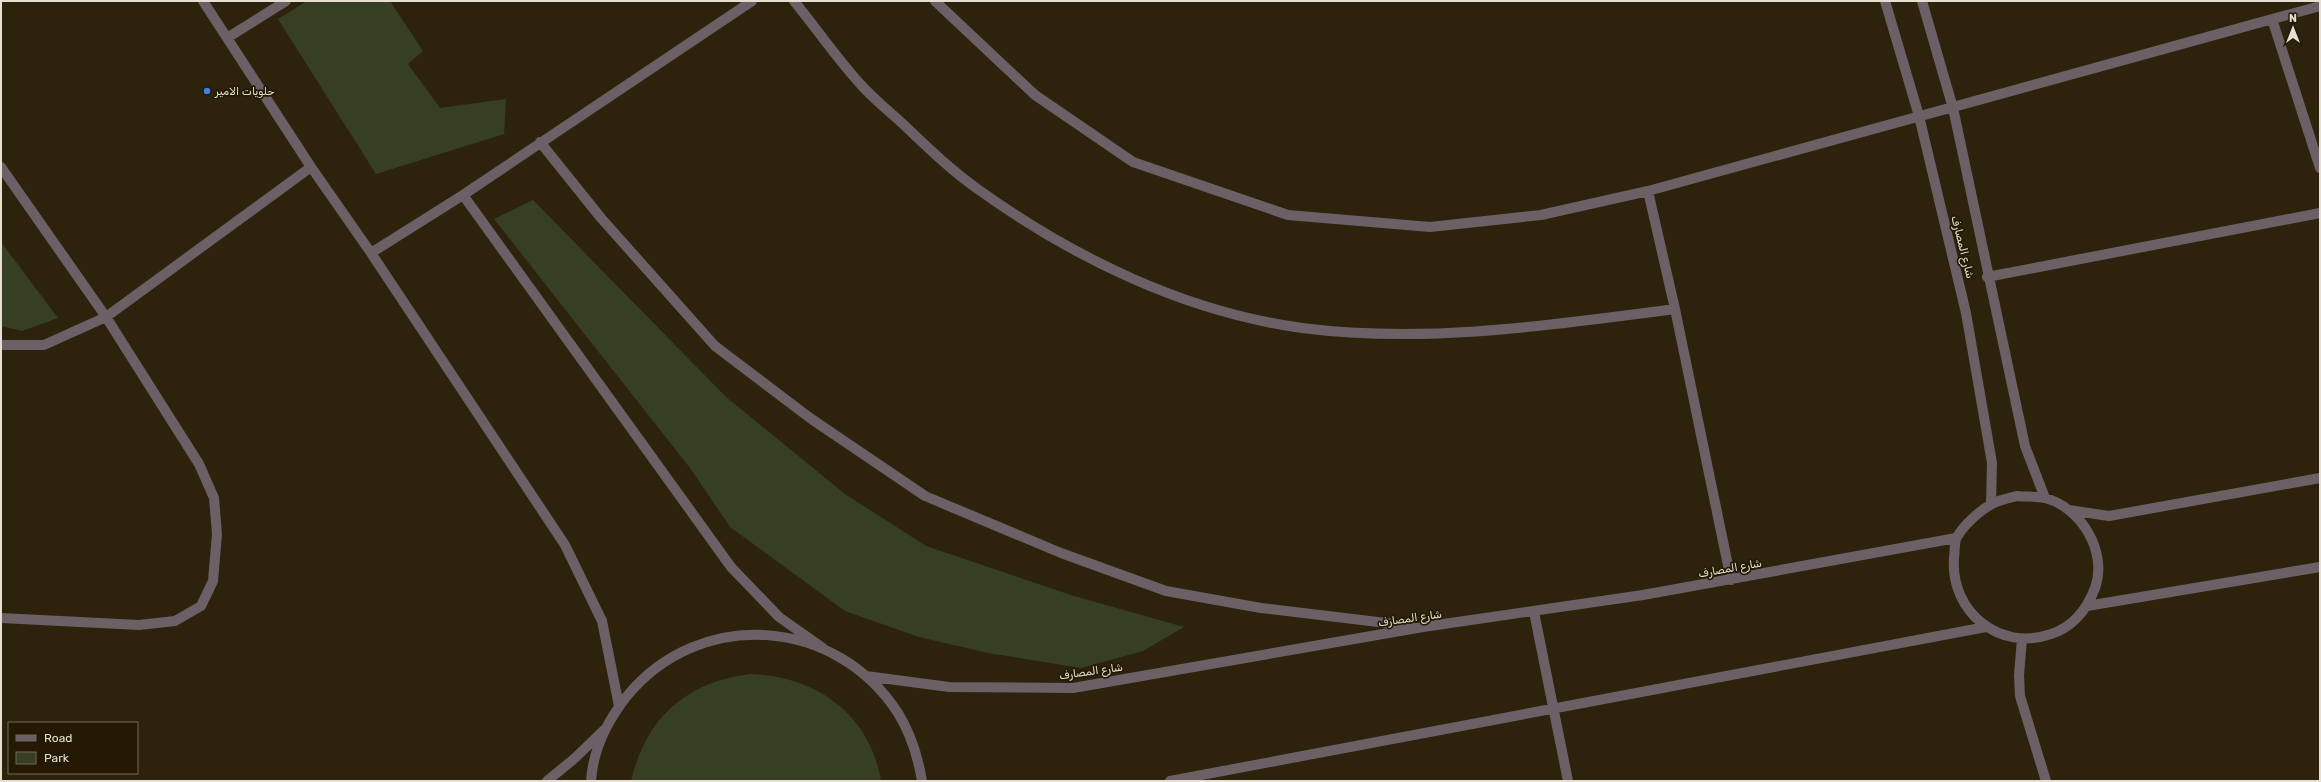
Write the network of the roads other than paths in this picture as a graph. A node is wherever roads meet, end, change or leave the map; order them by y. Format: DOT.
graph roads {
  1 [pos="203,1"];
  2 [pos="286,1"];
  3 [pos="752,1"];
  4 [pos="794,1"];
  5 [pos="935,1"];
  6 [pos="1885,1"];
  7 [pos="1922,1"];
  8 [pos="2320,6"];
  9 [pos="2272,19"];
  10 [pos="227,38"];
  11 [pos="1952,108"];
  12 [pos="1919,116"];
  13 [pos="540,142"];
  14 [pos="1,167"];
  15 [pos="311,167"];
  16 [pos="2320,168"];
  17 [pos="1648,191"];
  18 [pos="463,195"];
  19 [pos="2320,213"];
  20 [pos="371,253"];
  21 [pos="1987,277"];
  22 [pos="1676,309"];
  23 [pos="106,317"];
  24 [pos="1,345"];
  25 [pos="2320,478"];
  26 [pos="2045,498"];
  27 [pos="1991,504"];
  28 [pos="2070,510"];
  29 [pos="1956,538"];
  30 [pos="2320,567"];
  31 [pos="1732,580"];
  32 [pos="2087,606"];
  33 [pos="1534,612"];
  34 [pos="1,618"];
  35 [pos="1423,627"];
  36 [pos="1986,627"];
  37 [pos="2022,640"];
  38 [pos="823,648"];
  39 [pos="866,676"];
  40 [pos="619,706"];
  41 [pos="1554,709"];
  42 [pos="606,727"];
  43 [pos="547,781"];
  44 [pos="591,781"];
  45 [pos="922,781"];
  46 [pos="1170,781"];
  47 [pos="1568,781"];
  48 [pos="2046,781"];
  1 -- 10 [label="street"];
  2 -- 10 [label="street"];
  3 -- 13 [label="street"];
  4 -- 22 [label="street"];
  5 -- 17 [label="street"];
  6 -- 12 [label="street, شارع المصارف"];
  7 -- 11 [label="street"];
  8 -- 9 [label="street"];
  9 -- 11 [label="street"];
  9 -- 16 [label="street"];
  10 -- 15 [label="street"];
  11 -- 12 [label="street"];
  11 -- 21 [label="street"];
  12 -- 17 [label="street"];
  12 -- 27 [label="street, شارع المصارف"];
  13 -- 18 [label="street"];
  13 -- 35 [label="street"];
  14 -- 23 [label="street"];
  15 -- 20 [label="street"];
  15 -- 23 [label="street"];
  17 -- 22 [label="street"];
  18 -- 20 [label="street"];
  18 -- 38 [label="street"];
  19 -- 21 [label="street"];
  20 -- 40 [label="street"];
  21 -- 26 [label="street"];
  22 -- 31 [label="street"];
  23 -- 24 [label="street"];
  23 -- 34 [label="street"];
  25 -- 28 [label="street"];
  26 -- 27 [label="street"];
  26 -- 28 [label="street"];
  27 -- 29 [label="street"];
  28 -- 32 [label="street"];
  29 -- 31 [label="street, شارع المصارف"];
  29 -- 36 [label="street"];
  30 -- 32 [label="street"];
  31 -- 33 [label="street, شارع المصارف"];
  32 -- 37 [label="street"];
  33 -- 35 [label="street, شارع المصارف"];
  33 -- 41 [label="street"];
  35 -- 39 [label="street, شارع المصارف"];
  36 -- 37 [label="street"];
  36 -- 41 [label="street"];
  37 -- 48 [label="street"];
  38 -- 39 [label="street"];
  38 -- 40 [label="street"];
  39 -- 45 [label="street"];
  40 -- 42 [label="street"];
  41 -- 46 [label="street"];
  41 -- 47 [label="street"];
  42 -- 43 [label="street"];
  42 -- 44 [label="street"];
}
